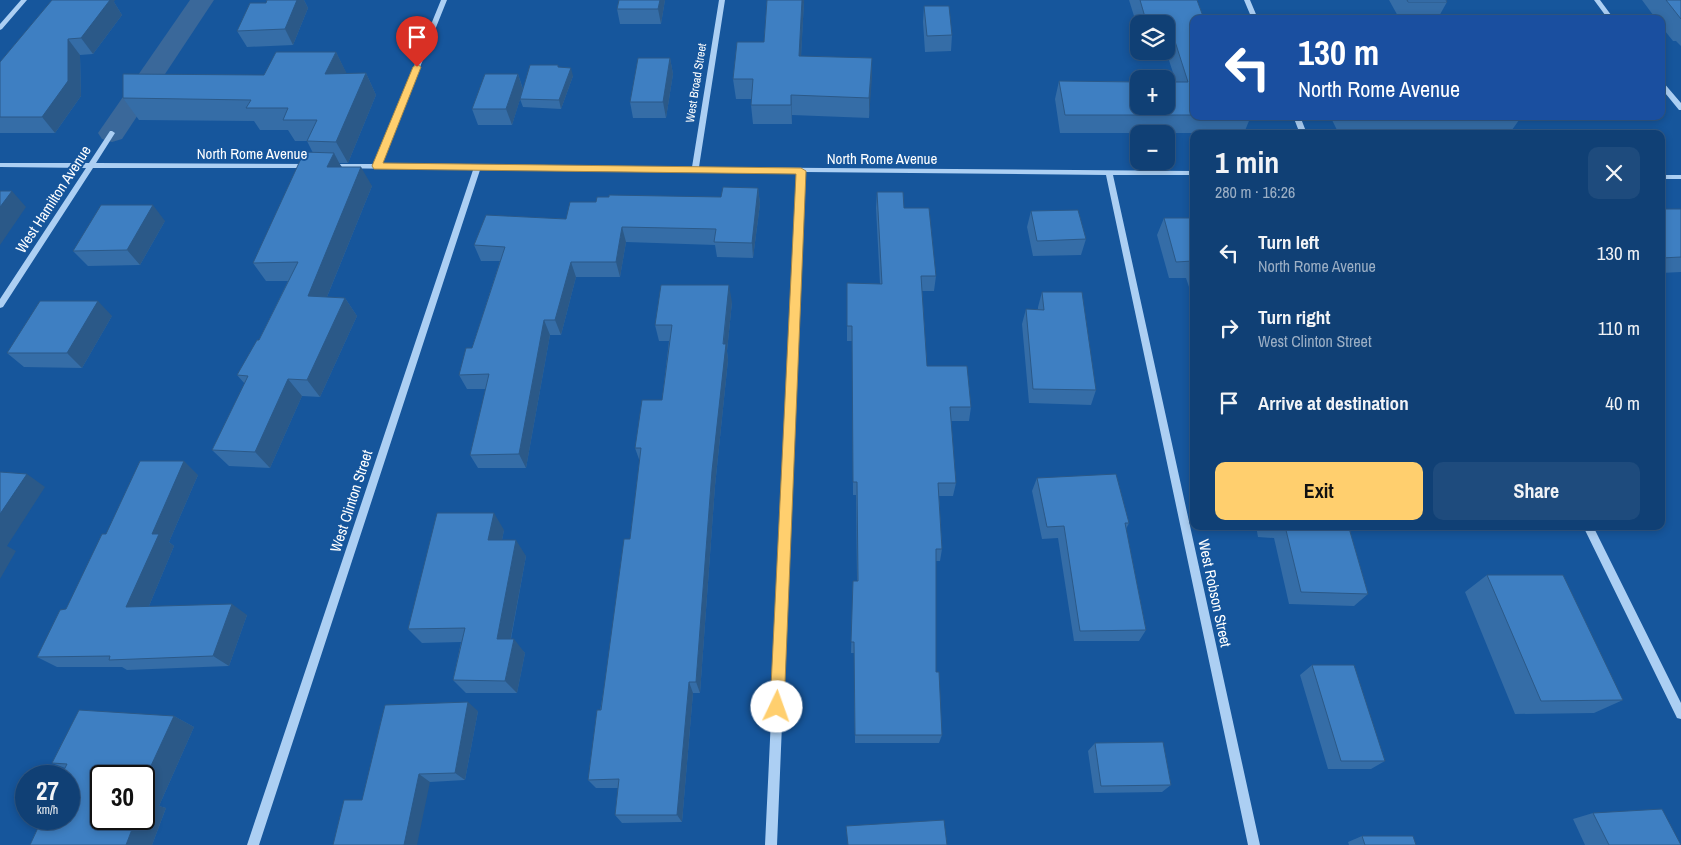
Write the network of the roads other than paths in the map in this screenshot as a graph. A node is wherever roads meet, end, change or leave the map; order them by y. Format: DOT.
graph roads {
  1 [pos="24,0"];
  2 [pos="444,0"];
  3 [pos="722,0"];
  4 [pos="1247,0"];
  5 [pos="1597,0"];
  6 [pos="1253,15"];
  7 [pos="1608,15"];
  8 [pos="0,28"];
  9 [pos="1665,88"];
  10 [pos="1681,108"];
  11 [pos="112,133"];
  12 [pos="0,165"];
  13 [pos="91,166"];
  14 [pos="377,166"];
  15 [pos="477,167"];
  16 [pos="695,170"];
  17 [pos="801,171"];
  18 [pos="1109,172"];
  19 [pos="1190,173"];
  20 [pos="1665,177"];
  21 [pos="1681,177"];
  22 [pos="0,304"];
  23 [pos="1590,530"];
  24 [pos="1681,714"];
  25 [pos="253,845"];
  26 [pos="770,845"];
  27 [pos="1254,845"];
  1 -- 8 [label="street"];
  2 -- 14 [label="street"];
  3 -- 16 [label="street, West Broad Street"];
  4 -- 6 [label="street"];
  5 -- 7 [label="street"];
  9 -- 10 [label="street"];
  11 -- 13 [label="street, West Hamilton Avenue"];
  12 -- 13 [label="street, North Rome Avenue"];
  13 -- 14 [label="street, North Rome Avenue"];
  13 -- 22 [label="street, West Hamilton Avenue"];
  14 -- 15 [label="street, North Rome Avenue"];
  15 -- 16 [label="street, North Rome Avenue"];
  15 -- 25 [label="street, West Clinton Street"];
  16 -- 17 [label="street, North Rome Avenue"];
  17 -- 18 [label="street, North Rome Avenue"];
  17 -- 26 [label="street"];
  18 -- 19 [label="street, North Rome Avenue"];
  18 -- 27 [label="street, West Robson Street"];
  20 -- 21 [label="street"];
  23 -- 24 [label="street"];
}
